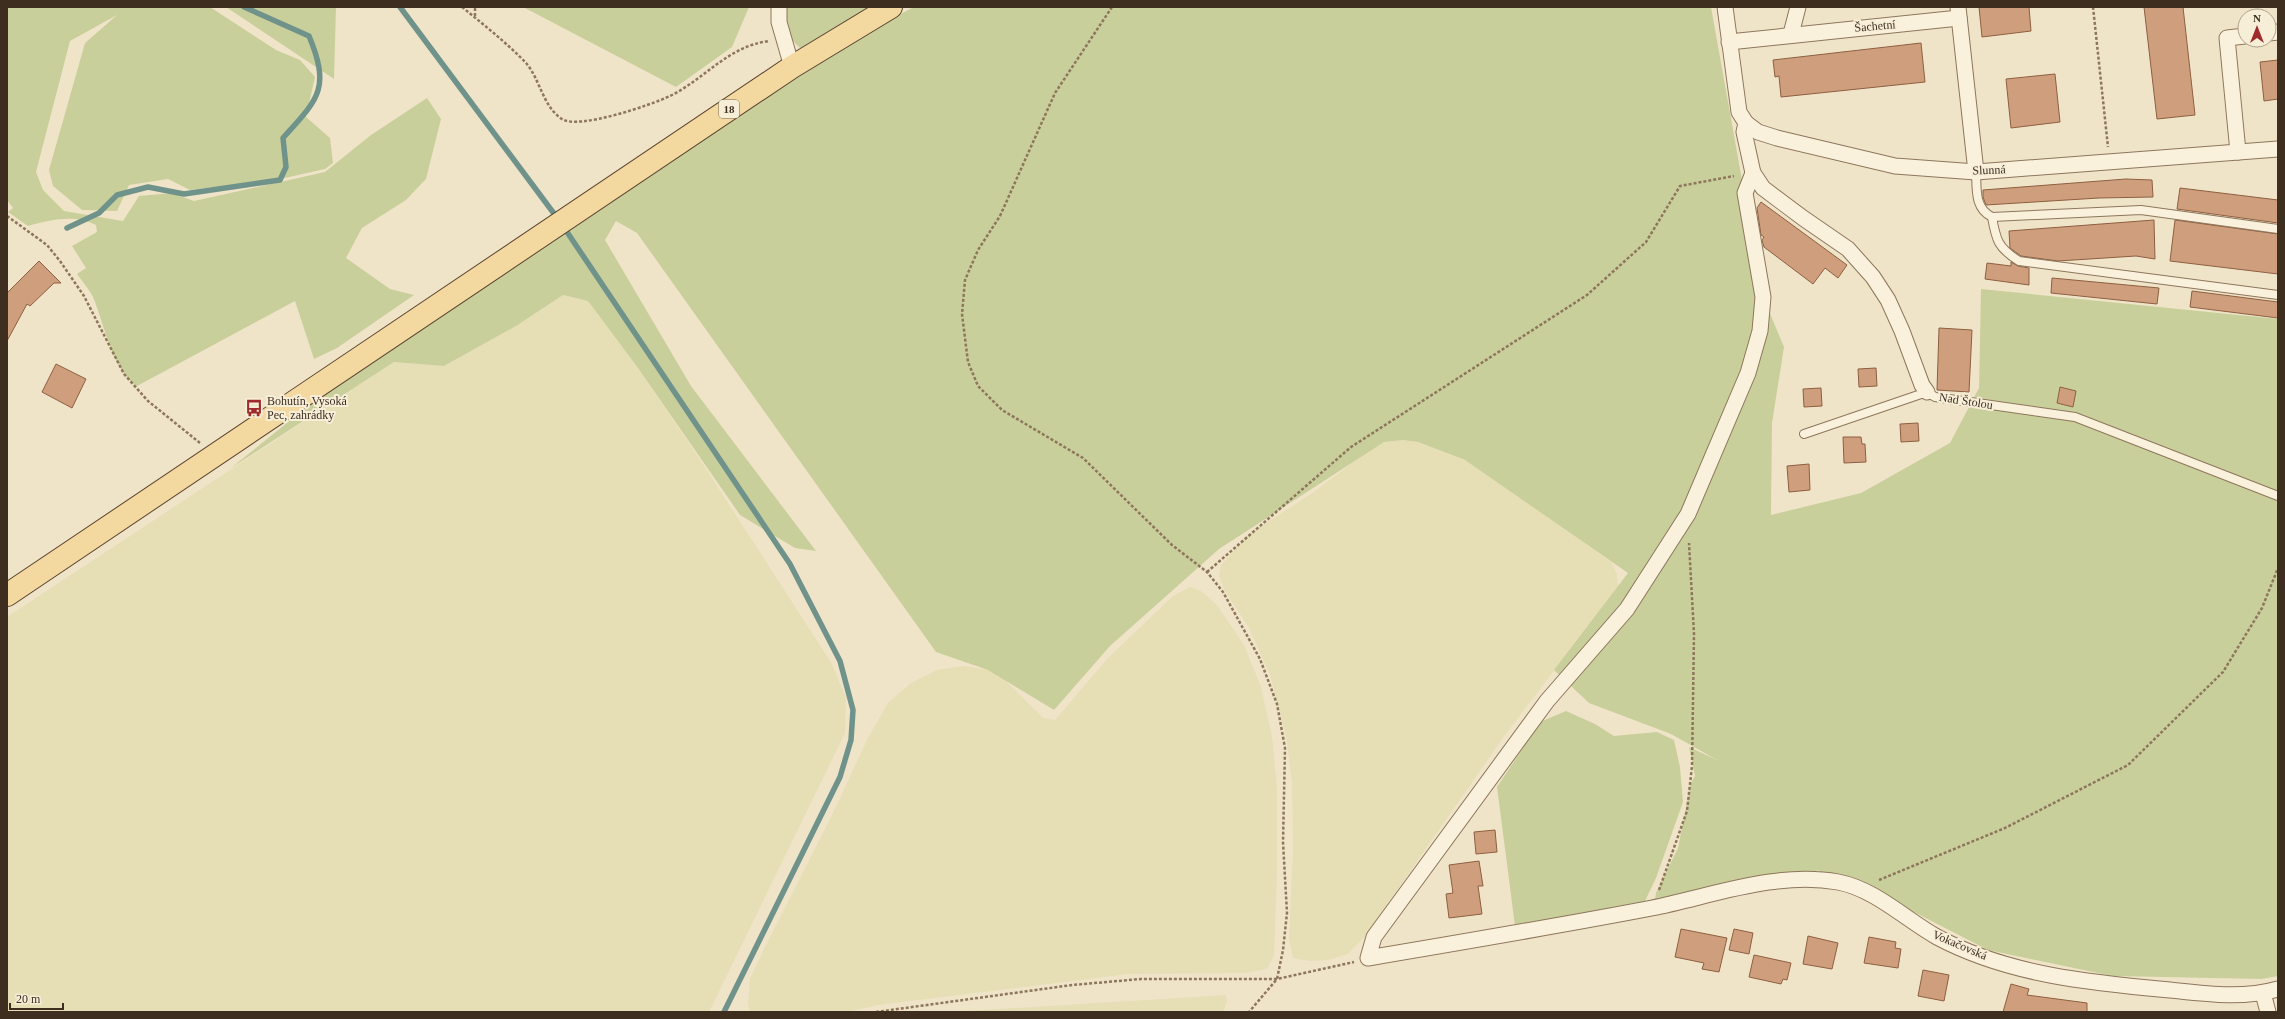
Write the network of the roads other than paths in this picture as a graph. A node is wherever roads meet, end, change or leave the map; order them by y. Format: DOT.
graph roads {
  1 [pos="779,7"];
  2 [pos="891,7"];
  3 [pos="1725,7"];
  4 [pos="1798,7"];
  5 [pos="1958,13"];
  6 [pos="1791,34"];
  7 [pos="2237,37"];
  8 [pos="1729,42"];
  9 [pos="792,67"];
  10 [pos="1746,123"];
  11 [pos="2278,149"];
  12 [pos="2238,152"];
  13 [pos="1976,172"];
  14 [pos="1753,173"];
  15 [pos="1992,217"];
  16 [pos="2278,229"];
  17 [pos="2278,295"];
  18 [pos="1927,392"];
  19 [pos="1804,434"];
  20 [pos="2278,496"];
  21 [pos="7,595"];
  22 [pos="2278,989"];
  23 [pos="2263,993"];
  24 [pos="2268,1012"];
  1 -- 9 [label="street"];
  2 -- 9 [label="main road, 18"];
  3 -- 8 [label="street"];
  4 -- 6 [label="street"];
  5 -- 6 [label="street, Šachetní"];
  5 -- 13 [label="street, Šachetní"];
  6 -- 8 [label="street, Šachetní"];
  7 -- 12 [label="street"];
  8 -- 10 [label="street"];
  9 -- 21 [label="main road, 18"];
  10 -- 13 [label="street, Slunná"];
  10 -- 14 [label="street"];
  11 -- 12 [label="street, Slunná"];
  12 -- 13 [label="street, Slunná"];
  13 -- 15 [label="lane"];
  14 -- 18 [label="street, Nad Štolou"];
  14 -- 23 [label="street, Vokačovská"];
  15 -- 16 [label="lane"];
  15 -- 17 [label="lane"];
  18 -- 19 [label="lane"];
  18 -- 20 [label="lane, Nad Štolou"];
  22 -- 23 [label="street, Vokačovská"];
  23 -- 24 [label="street"];
}
